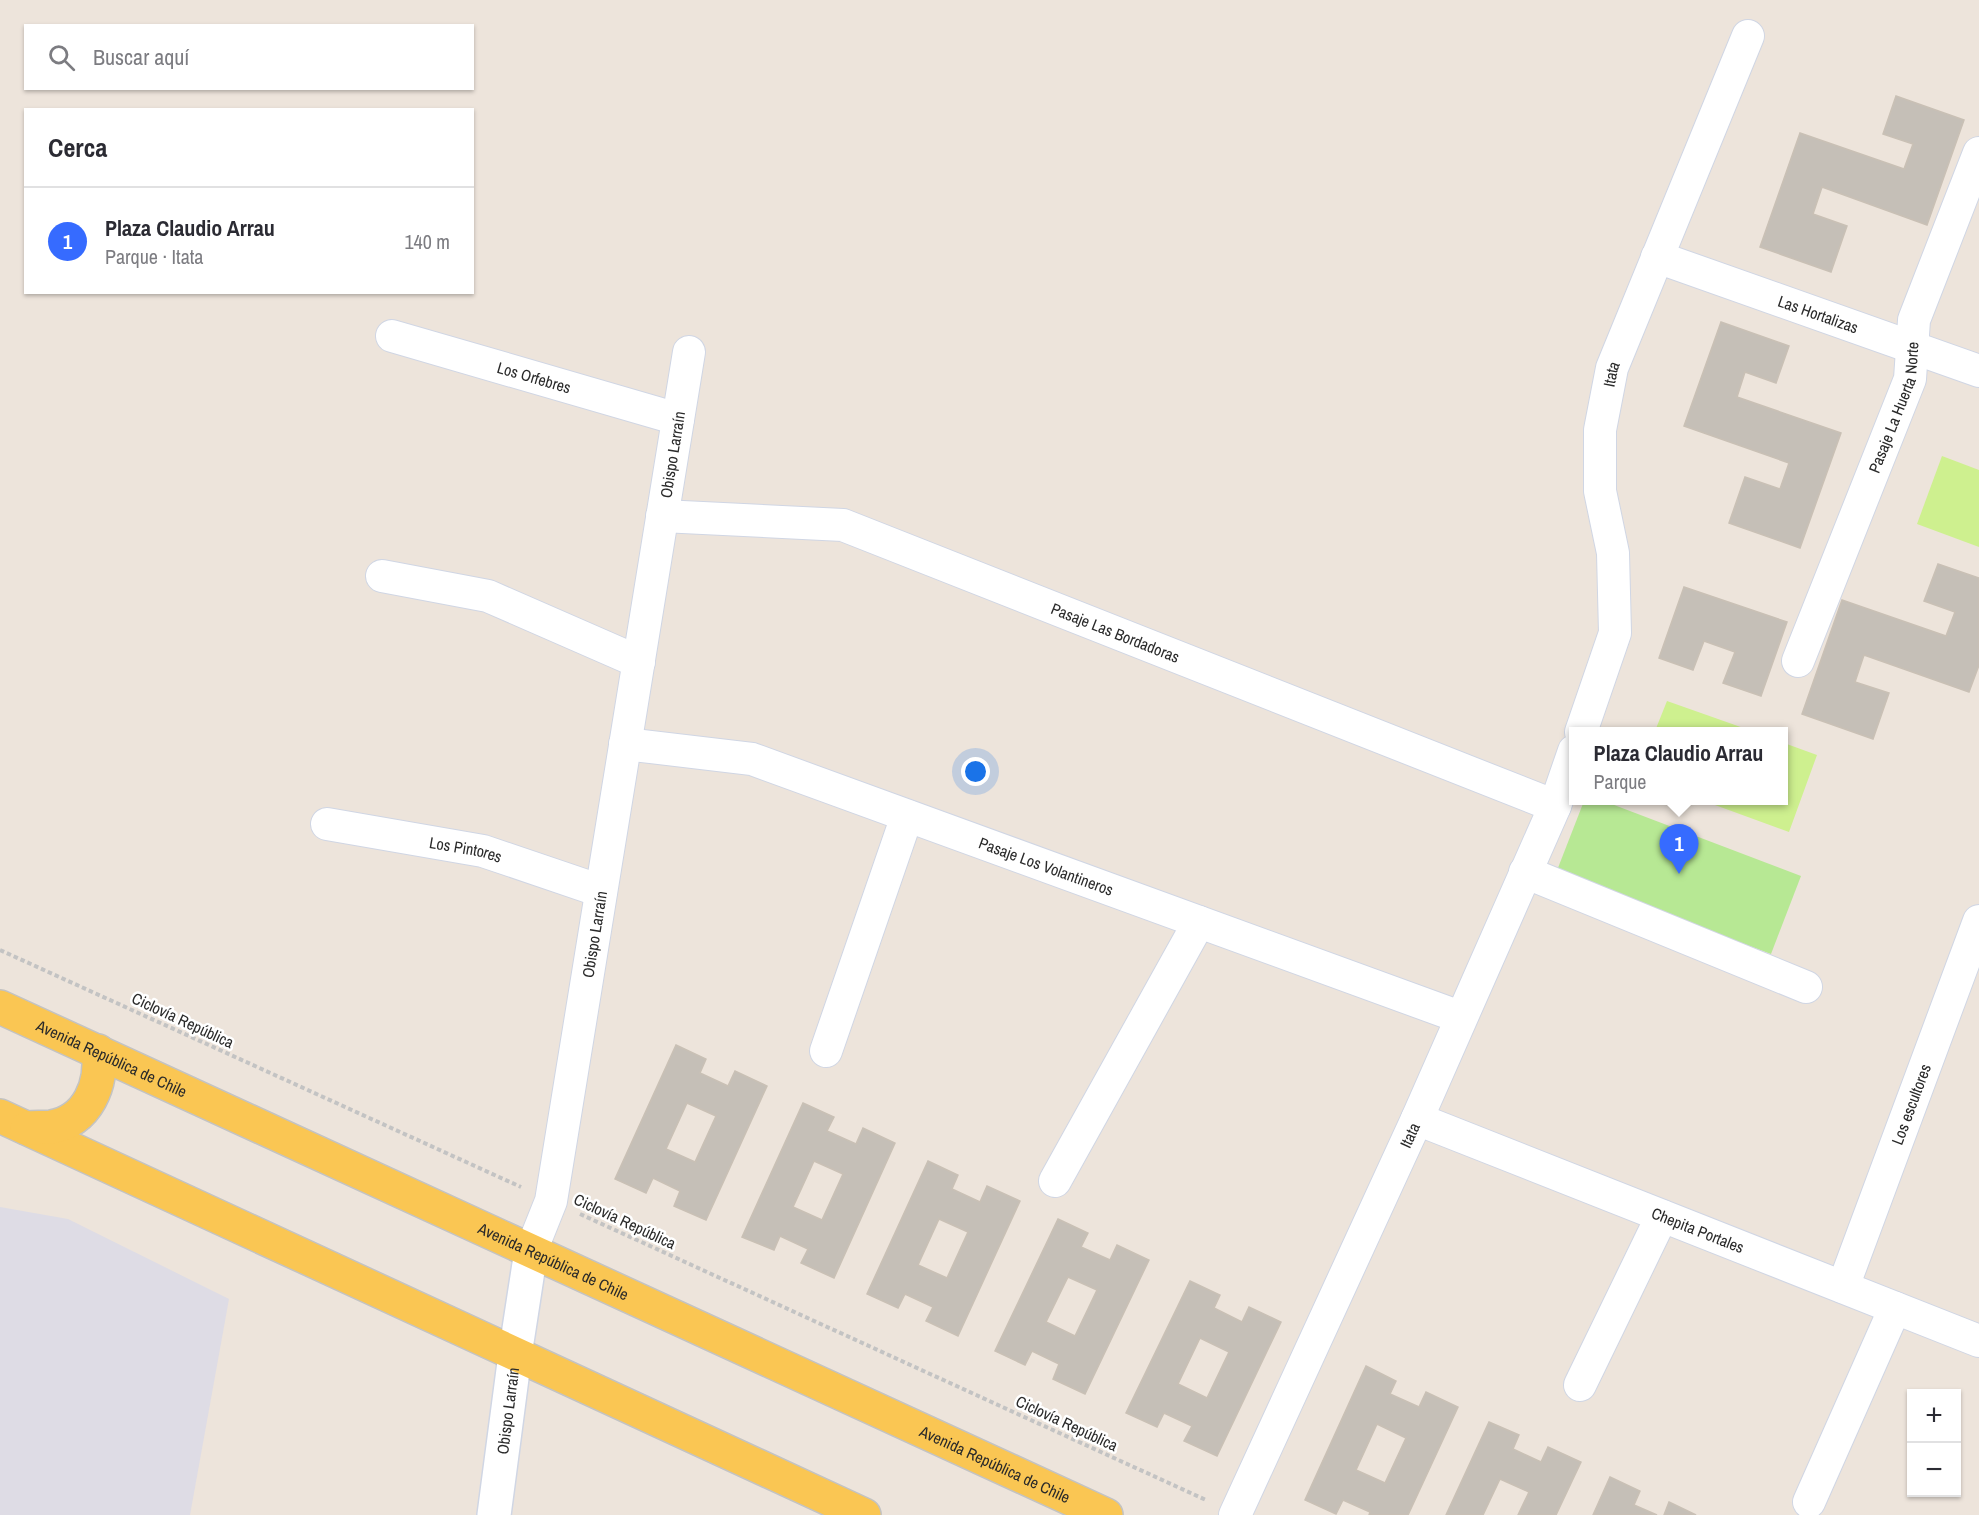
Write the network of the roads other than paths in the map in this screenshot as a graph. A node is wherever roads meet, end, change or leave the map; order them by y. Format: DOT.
graph roads {
  1 [pos="1748,36"];
  2 [pos="1979,153"];
  3 [pos="1657,257"];
  4 [pos="392,336"];
  5 [pos="1913,347"];
  6 [pos="689,352"];
  7 [pos="1979,371"];
  8 [pos="678,419"];
  9 [pos="662,516"];
  10 [pos="382,576"];
  11 [pos="1798,661"];
  12 [pos="639,662"];
  13 [pos="1583,727"];
  14 [pos="625,744"];
  15 [pos="1569,765"];
  16 [pos="1555,806"];
  17 [pos="907,816"];
  18 [pos="327,824"];
  19 [pos="1525,872"];
  20 [pos="602,891"];
  21 [pos="1199,922"];
  22 [pos="1979,922"];
  23 [pos="1806,987"];
  24 [pos="0,1007"];
  25 [pos="1460,1017"];
  26 [pos="826,1050"];
  27 [pos="98,1051"];
  28 [pos="1417,1119"];
  29 [pos="14,1122"];
  30 [pos="1054,1181"];
  31 [pos="1662,1216"];
  32 [pos="531,1251"];
  33 [pos="1843,1287"];
  34 [pos="1895,1308"];
  35 [pos="1979,1341"];
  36 [pos="515,1355"];
  37 [pos="1580,1385"];
  38 [pos="1809,1502"];
  39 [pos="1235,1514"];
  40 [pos="494,1515"];
  41 [pos="864,1515"];
  42 [pos="1106,1515"];
  1 -- 3 [label="street, Itata"];
  2 -- 5 [label="street, Pasaje La Huerta Norte"];
  3 -- 5 [label="street, Las Hortalizas"];
  3 -- 13 [label="street, Itata"];
  4 -- 8 [label="street, Los Orfebres"];
  5 -- 7 [label="street, Las Hortalizas"];
  5 -- 11 [label="street, Pasaje La Huerta Norte"];
  6 -- 8 [label="street, Obispo Larraín"];
  8 -- 9 [label="street, Obispo Larraín"];
  9 -- 12 [label="street, Obispo Larraín"];
  9 -- 16 [label="street, Pasaje Las Bordadoras"];
  10 -- 12 [label="street"];
  12 -- 14 [label="street, Obispo Larraín"];
  14 -- 17 [label="street, Pasaje Los Volantineros"];
  14 -- 20 [label="street, Obispo Larraín"];
  15 -- 16 [label="street, Itata"];
  16 -- 19 [label="street, Itata"];
  17 -- 21 [label="street, Pasaje Los Volantineros"];
  17 -- 26 [label="street"];
  18 -- 20 [label="street, Los Pintores"];
  19 -- 23 [label="street"];
  19 -- 25 [label="street, Itata"];
  20 -- 32 [label="street, Obispo Larraín"];
  21 -- 25 [label="street, Pasaje Los Volantineros"];
  21 -- 30 [label="street"];
  22 -- 33 [label="street, Los escultores"];
  24 -- 27 [label="main road, Avenida República de Chile"];
  25 -- 28 [label="street, Itata"];
  27 -- 29 [label="main road"];
  27 -- 32 [label="main road, Avenida República de Chile"];
  28 -- 31 [label="street, Chepita Portales"];
  28 -- 39 [label="street, Itata"];
  29 -- 36 [label="main road"];
  31 -- 33 [label="street, Chepita Portales"];
  31 -- 37 [label="street"];
  32 -- 36 [label="street, Obispo Larraín"];
  32 -- 42 [label="main road, Avenida República de Chile"];
  33 -- 34 [label="street, Chepita Portales"];
  34 -- 35 [label="street, Chepita Portales"];
  34 -- 38 [label="street"];
  36 -- 40 [label="street, Obispo Larraín"];
  36 -- 41 [label="main road"];
}
